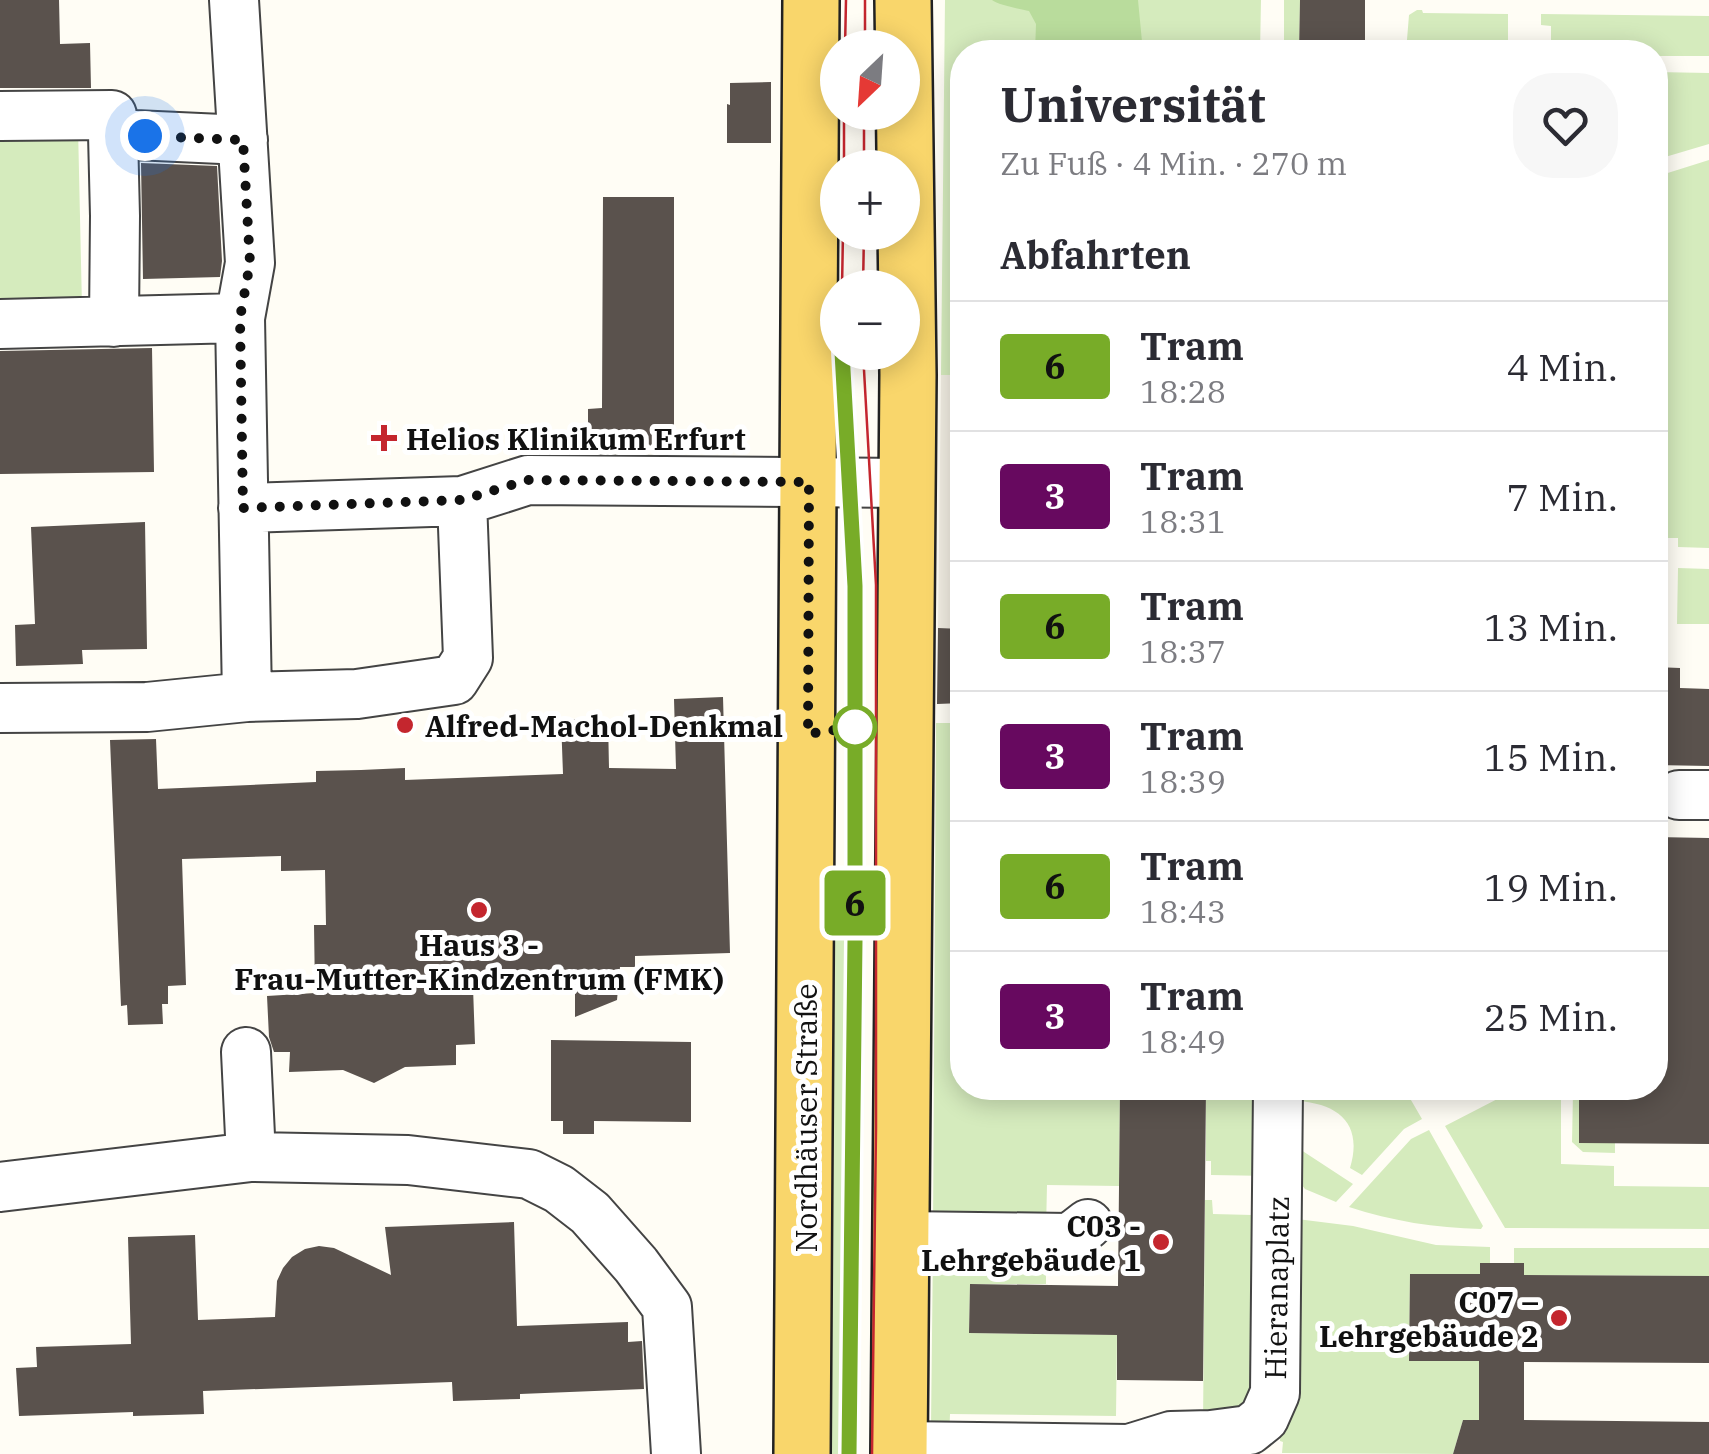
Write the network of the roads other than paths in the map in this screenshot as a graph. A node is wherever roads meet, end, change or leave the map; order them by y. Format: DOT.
graph roads {
  1 [pos="234,0"];
  2 [pos="812,0"];
  3 [pos="903,0"];
  4 [pos="0,116"];
  5 [pos="113,134"];
  6 [pos="243,140"];
  7 [pos="240,318"];
  8 [pos="114,322"];
  9 [pos="0,324"];
  10 [pos="794,482"];
  11 [pos="907,483"];
  12 [pos="462,500"];
  13 [pos="243,508"];
  14 [pos="247,697"];
  15 [pos="0,708"];
  16 [pos="246,1052"];
  17 [pos="1278,1100"];
  18 [pos="251,1156"];
  19 [pos="0,1187"];
  20 [pos="1088,1224"];
  21 [pos="901,1236"];
  22 [pos="1200,1444"];
  23 [pos="899,1450"];
  24 [pos="676,1454"];
  25 [pos="802,1454"];
  1 -- 6 [label="street"];
  2 -- 10 [label="main road, Nordhäuser Straße"];
  3 -- 11 [label="main road"];
  4 -- 5 [label="street"];
  5 -- 6 [label="street"];
  5 -- 8 [label="street"];
  6 -- 7 [label="street"];
  7 -- 8 [label="street"];
  7 -- 13 [label="street"];
  8 -- 9 [label="street"];
  10 -- 11 [label="street"];
  10 -- 12 [label="street"];
  10 -- 25 [label="main road, Nordhäuser Straße"];
  11 -- 21 [label="main road"];
  12 -- 13 [label="street"];
  12 -- 14 [label="street"];
  13 -- 14 [label="street"];
  14 -- 15 [label="street"];
  16 -- 18 [label="street"];
  17 -- 22 [label="street, Hieranaplatz"];
  18 -- 19 [label="street"];
  18 -- 24 [label="street"];
  20 -- 21 [label="street"];
  21 -- 23 [label="main road"];
  22 -- 23 [label="street, Hieranaplatz"];
}
